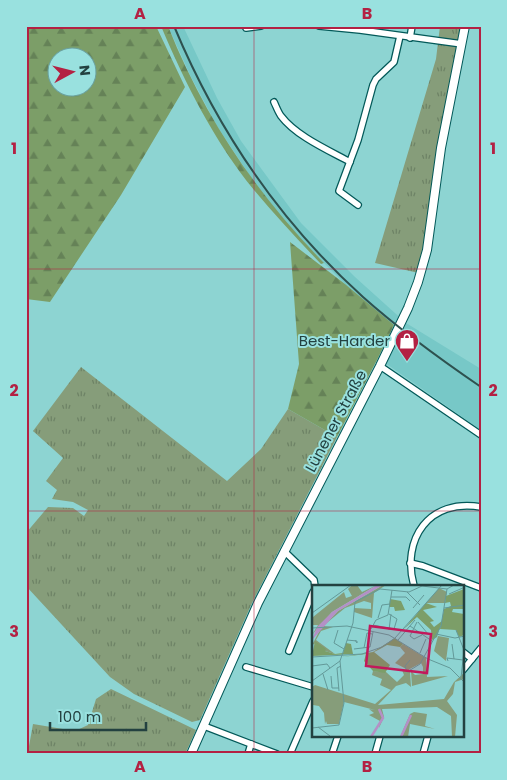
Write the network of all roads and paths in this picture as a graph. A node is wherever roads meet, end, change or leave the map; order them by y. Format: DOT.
graph roads {
  1 [pos="261,26"];
  2 [pos="320,26"];
  3 [pos="412,26"];
  4 [pos="465,26"];
  5 [pos="246,27"];
  6 [pos="400,36"];
  7 [pos="410,38"];
  8 [pos="462,44"];
  9 [pos="274,102"];
  10 [pos="350,162"];
  11 [pos="358,205"];
  12 [pos="380,366"];
  13 [pos="481,435"];
  14 [pos="481,507"];
  15 [pos="284,551"];
  16 [pos="410,563"];
  17 [pos="315,585"];
  18 [pos="414,585"];
  19 [pos="481,588"];
  20 [pos="312,594"];
  21 [pos="481,648"];
  22 [pos="289,651"];
  23 [pos="464,653"];
  24 [pos="472,659"];
  25 [pos="246,668"];
  26 [pos="464,669"];
  27 [pos="312,687"];
  28 [pos="312,703"];
  29 [pos="204,726"];
  30 [pos="337,738"];
  31 [pos="379,738"];
  32 [pos="427,738"];
  33 [pos="252,744"];
  34 [pos="191,754"];
  35 [pos="248,754"];
  36 [pos="277,754"];
  37 [pos="290,754"];
  38 [pos="332,754"];
  39 [pos="375,754"];
  40 [pos="423,754"];
  1 -- 5 [label="street"];
  2 -- 6 [label="street"];
  3 -- 7 [label="street"];
  4 -- 8 [label="main road, Lünener Straße"];
  6 -- 7 [label="street"];
  6 -- 10 [label="street"];
  7 -- 8 [label="street"];
  8 -- 12 [label="main road, Lünener Straße"];
  9 -- 10 [label="street"];
  10 -- 11 [label="street"];
  12 -- 13 [label="street"];
  12 -- 15 [label="main road, Lünener Straße"];
  14 -- 16 [label="street"];
  15 -- 17 [label="street"];
  15 -- 29 [label="main road, Lünener Straße"];
  16 -- 18 [label="street"];
  16 -- 19 [label="street"];
  20 -- 22 [label="street"];
  21 -- 24 [label="street"];
  23 -- 24 [label="street"];
  24 -- 26 [label="street"];
  25 -- 27 [label="street"];
  28 -- 37 [label="street"];
  29 -- 33 [label="street"];
  29 -- 34 [label="main road, Lünener Straße"];
  30 -- 38 [label="street"];
  31 -- 39 [label="street"];
  32 -- 40 [label="street"];
  33 -- 35 [label="street"];
  33 -- 36 [label="street"];
}
